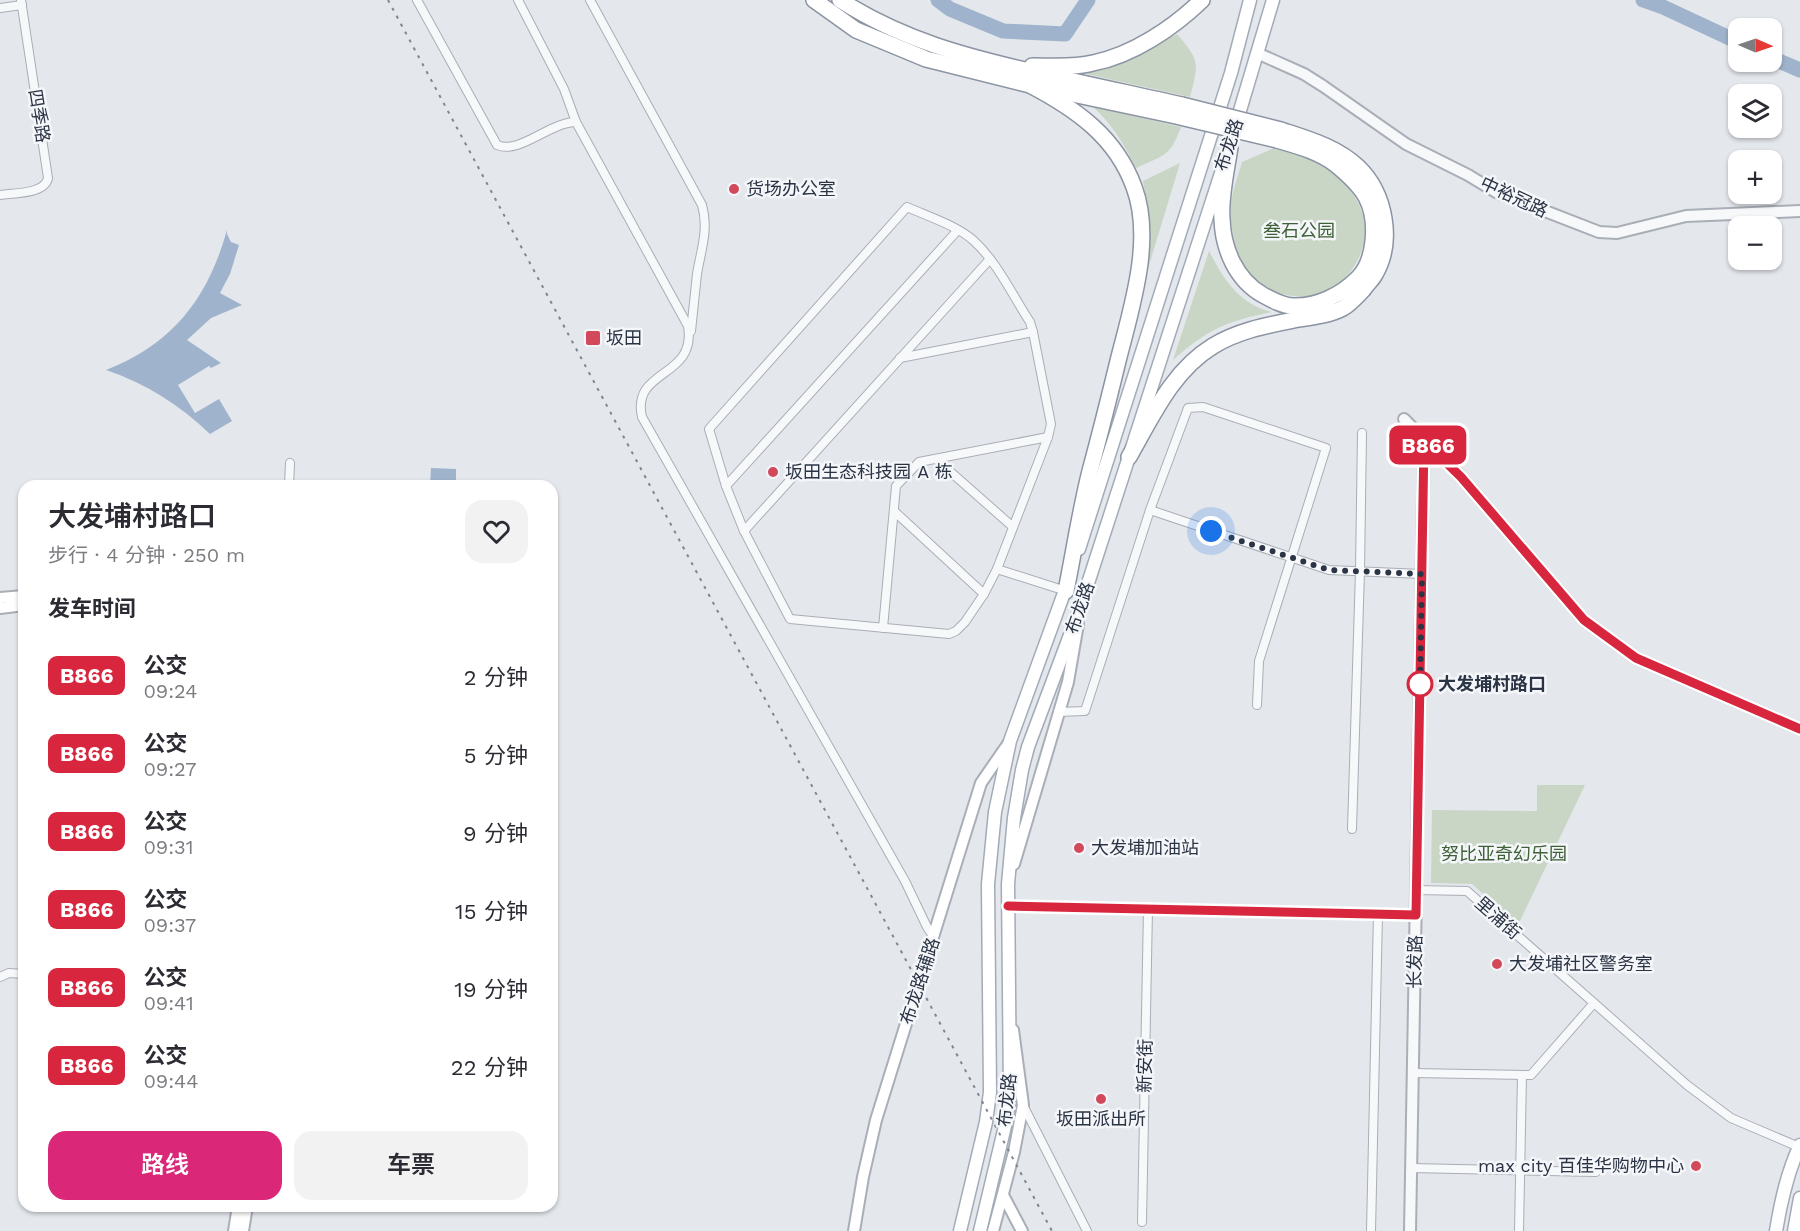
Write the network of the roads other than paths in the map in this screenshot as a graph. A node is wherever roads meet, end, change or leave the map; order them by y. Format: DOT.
graph roads {
  1 [pos="417,0"];
  2 [pos="518,0"];
  3 [pos="590,0"];
  4 [pos="814,0"];
  5 [pos="840,0"];
  6 [pos="1202,0"];
  7 [pos="1250,0"];
  8 [pos="1273,0"];
  9 [pos="22,2"];
  10 [pos="0,8"];
  11 [pos="1257,53"];
  12 [pos="1008,67"];
  13 [pos="1030,85"];
  14 [pos="1179,110"];
  15 [pos="576,122"];
  16 [pos="1279,135"];
  17 [pos="1230,147"];
  18 [pos="0,195"];
  19 [pos="1800,211"];
  20 [pos="957,231"];
  21 [pos="990,259"];
  22 [pos="1033,332"];
  23 [pos="690,338"];
  24 [pos="900,358"];
  25 [pos="1404,419"];
  26 [pos="1362,433"];
  27 [pos="1048,437"];
  28 [pos="1424,441"];
  29 [pos="1129,457"];
  30 [pos="936,459"];
  31 [pos="290,463"];
  32 [pos="289,480"];
  33 [pos="726,486"];
  34 [pos="1150,510"];
  35 [pos="894,511"];
  36 [pos="1013,526"];
  37 [pos="744,531"];
  38 [pos="1293,558"];
  39 [pos="997,569"];
  40 [pos="1360,572"];
  41 [pos="1422,574"];
  42 [pos="1066,591"];
  43 [pos="984,594"];
  44 [pos="18,596"];
  45 [pos="0,598"];
  46 [pos="18,606"];
  47 [pos="1081,606"];
  48 [pos="0,608"];
  49 [pos="883,628"];
  50 [pos="1257,705"];
  51 [pos="1058,711"];
  52 [pos="1800,729"];
  53 [pos="1010,741"];
  54 [pos="1352,829"];
  55 [pos="1008,884"];
  56 [pos="1416,890"];
  57 [pos="1008,906"];
  58 [pos="1148,909"];
  59 [pos="1378,914"];
  60 [pos="1416,915"];
  61 [pos="935,934"];
  62 [pos="18,974"];
  63 [pos="0,977"];
  64 [pos="1594,1003"];
  65 [pos="1009,1012"];
  66 [pos="1413,1073"];
  67 [pos="1522,1075"];
  68 [pos="1023,1105"];
  69 [pos="1800,1146"];
  70 [pos="1411,1168"];
  71 [pos="1520,1170"];
  72 [pos="1596,1172"];
  73 [pos="1003,1195"];
  74 [pos="1800,1197"];
  75 [pos="1781,1198"];
  76 [pos="237,1212"];
  77 [pos="246,1212"];
  78 [pos="1142,1222"];
  79 [pos="234,1231"];
  80 [pos="243,1231"];
  81 [pos="854,1231"];
  82 [pos="960,1231"];
  83 [pos="980,1231"];
  84 [pos="993,1231"];
  85 [pos="1022,1231"];
  86 [pos="1087,1231"];
  87 [pos="1371,1231"];
  88 [pos="1410,1231"];
  89 [pos="1519,1231"];
  90 [pos="1768,1231"];
  91 [pos="1776,1231"];
  92 [pos="1794,1231"];
  1 -- 15 [label="street"];
  2 -- 15 [label="street"];
  3 -- 23 [label="street"];
  4 -- 13 [label="highway"];
  5 -- 12 [label="highway"];
  6 -- 12 [label="highway"];
  7 -- 42 [label="main road, 布龙路"];
  8 -- 11 [label="main road, 布龙路"];
  9 -- 10 [label="street"];
  9 -- 18 [label="street, 四季路"];
  11 -- 17 [label="main road, 布龙路"];
  11 -- 19 [label="street, 中裕冠路"];
  12 -- 14 [label="highway"];
  13 -- 14 [label="highway"];
  13 -- 42 [label="highway"];
  14 -- 16 [label="highway, bridge"];
  15 -- 23 [label="street"];
  16 -- 17 [label="highway"];
  16 -- 29 [label="highway"];
  17 -- 29 [label="main road, 布龙路"];
  20 -- 21 [label="street"];
  20 -- 33 [label="street"];
  20 -- 33 [label="street"];
  21 -- 22 [label="street"];
  21 -- 24 [label="street"];
  22 -- 24 [label="street"];
  22 -- 27 [label="street"];
  23 -- 61 [label="street"];
  24 -- 37 [label="street"];
  25 -- 28 [label="street"];
  26 -- 40 [label="street"];
  27 -- 30 [label="street"];
  27 -- 36 [label="street"];
  28 -- 41 [label="street, 长发路"];
  28 -- 52 [label="street"];
  29 -- 47 [label="main road, 布龙路"];
  30 -- 35 [label="street"];
  30 -- 36 [label="street"];
  31 -- 32 [label="street"];
  33 -- 37 [label="street"];
  34 -- 38 [label="street"];
  34 -- 38 [label="street"];
  34 -- 51 [label="street"];
  35 -- 43 [label="street"];
  35 -- 49 [label="street"];
  36 -- 39 [label="street"];
  37 -- 49 [label="street"];
  38 -- 40 [label="street"];
  38 -- 50 [label="street"];
  39 -- 42 [label="street"];
  39 -- 43 [label="street"];
  40 -- 41 [label="street"];
  40 -- 54 [label="street"];
  41 -- 56 [label="street, 长发路"];
  42 -- 53 [label="main road, 布龙路"];
  43 -- 49 [label="street"];
  44 -- 45 [label="main road"];
  46 -- 48 [label="main road"];
  47 -- 51 [label="main road"];
  47 -- 55 [label="main road, 布龙路"];
  51 -- 55 [label="main road"];
  53 -- 61 [label="main road, 布龙路辅路"];
  53 -- 82 [label="main road, 布龙路"];
  55 -- 57 [label="main road, 布龙路"];
  56 -- 60 [label="street, 长发路"];
  56 -- 64 [label="street, 里浦街"];
  57 -- 58 [label="street"];
  57 -- 65 [label="main road, 布龙路"];
  58 -- 59 [label="street"];
  58 -- 78 [label="street, 新安街"];
  59 -- 60 [label="street"];
  59 -- 87 [label="street"];
  60 -- 66 [label="street, 长发路"];
  61 -- 81 [label="main road, 布龙路辅路"];
  62 -- 63 [label="street"];
  64 -- 67 [label="street"];
  64 -- 69 [label="street, 里浦街"];
  65 -- 68 [label="main road"];
  65 -- 83 [label="main road, 布龙路"];
  66 -- 67 [label="street"];
  66 -- 70 [label="street, 长发路"];
  67 -- 71 [label="street"];
  68 -- 73 [label="main road"];
  68 -- 86 [label="street"];
  69 -- 75 [label="main road"];
  70 -- 71 [label="street"];
  70 -- 88 [label="street, 长发路"];
  71 -- 72 [label="street"];
  71 -- 89 [label="street"];
  73 -- 84 [label="main road"];
  73 -- 85 [label="main road"];
  74 -- 92 [label="main road"];
  75 -- 90 [label="main road"];
  75 -- 91 [label="main road"];
  76 -- 79 [label="main road"];
  77 -- 80 [label="main road"];
}
